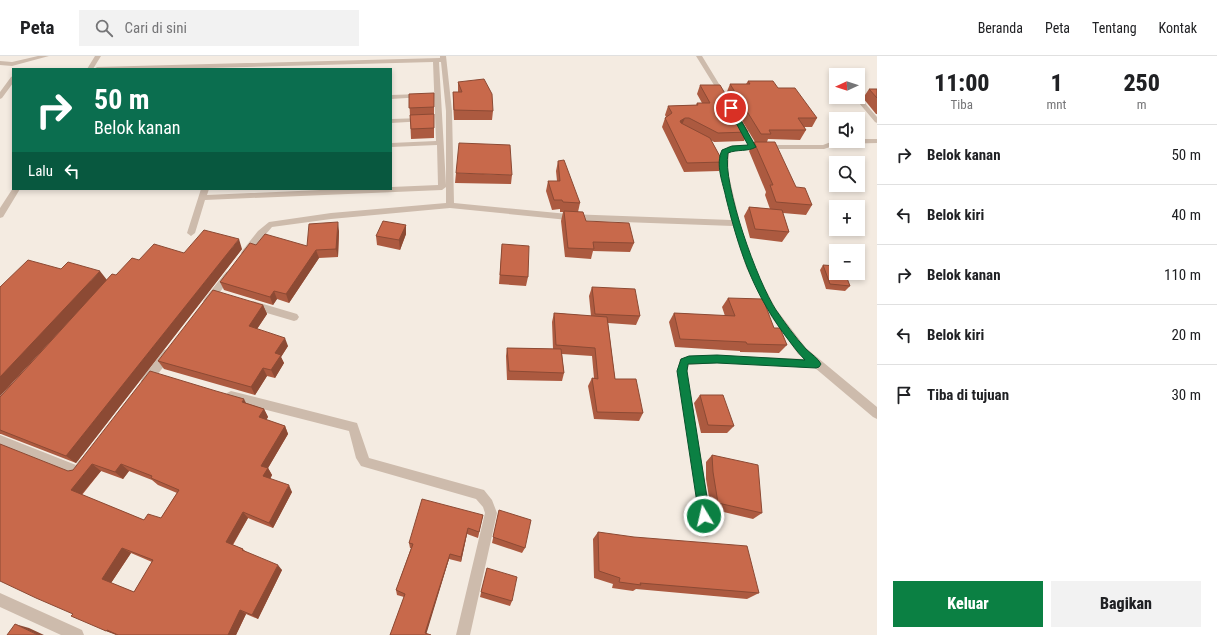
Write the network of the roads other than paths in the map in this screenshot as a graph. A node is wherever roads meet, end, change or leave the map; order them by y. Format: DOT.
graph roads {
  1 [pos="46,56"];
  2 [pos="98,56"];
  3 [pos="699,56"];
  4 [pos="441,59"];
  5 [pos="0,63"];
  6 [pos="12,64"];
  7 [pos="243,67"];
  8 [pos="20,68"];
  9 [pos="91,68"];
  10 [pos="170,68"];
  11 [pos="12,79"];
  12 [pos="439,96"];
  13 [pos="0,97"];
  14 [pos="392,97"];
  15 [pos="727,102"];
  16 [pos="863,104"];
  17 [pos="734,114"];
  18 [pos="438,120"];
  19 [pos="392,121"];
  20 [pos="877,121"];
  21 [pos="877,141"];
  22 [pos="440,143"];
  23 [pos="392,145"];
  24 [pos="753,147"];
  25 [pos="392,189"];
  26 [pos="15,190"];
  27 [pos="205,190"];
  28 [pos="377,190"];
  29 [pos="202,198"];
  30 [pos="450,205"];
  31 [pos="0,215"];
  32 [pos="736,223"];
  33 [pos="191,232"];
  34 [pos="244,302"];
  35 [pos="200,311"];
  36 [pos="294,317"];
  37 [pos="172,347"];
  38 [pos="816,364"];
  39 [pos="139,390"];
  40 [pos="221,393"];
  41 [pos="877,414"];
  42 [pos="0,440"];
  43 [pos="88,458"];
  44 [pos="707,531"];
  45 [pos="0,600"];
  46 [pos="77,635"];
  47 [pos="464,635"];
  1 -- 6 [label="street"];
  2 -- 9 [label="street"];
  3 -- 15 [label="street"];
  4 -- 7 [label="street"];
  4 -- 12 [label="street"];
  4 -- 30 [label="street"];
  5 -- 6 [label="street"];
  6 -- 8 [label="street"];
  7 -- 10 [label="street"];
  11 -- 13 [label="street"];
  12 -- 14 [label="street"];
  12 -- 18 [label="street"];
  16 -- 20 [label="street"];
  17 -- 24 [label="street"];
  18 -- 19 [label="street"];
  18 -- 22 [label="street"];
  21 -- 24 [label="street"];
  22 -- 23 [label="street"];
  22 -- 25 [label="street"];
  24 -- 32 [label="street"];
  26 -- 31 [label="street"];
  27 -- 29 [label="street"];
  28 -- 29 [label="street"];
  29 -- 33 [label="street"];
  30 -- 32 [label="street"];
  30 -- 35 [label="street"];
  32 -- 38 [label="street"];
  34 -- 36 [label="street"];
  37 -- 39 [label="street"];
  38 -- 41 [label="street"];
  38 -- 44 [label="street"];
  40 -- 47 [label="street"];
  42 -- 43 [label="street"];
  45 -- 46 [label="street"];
}
